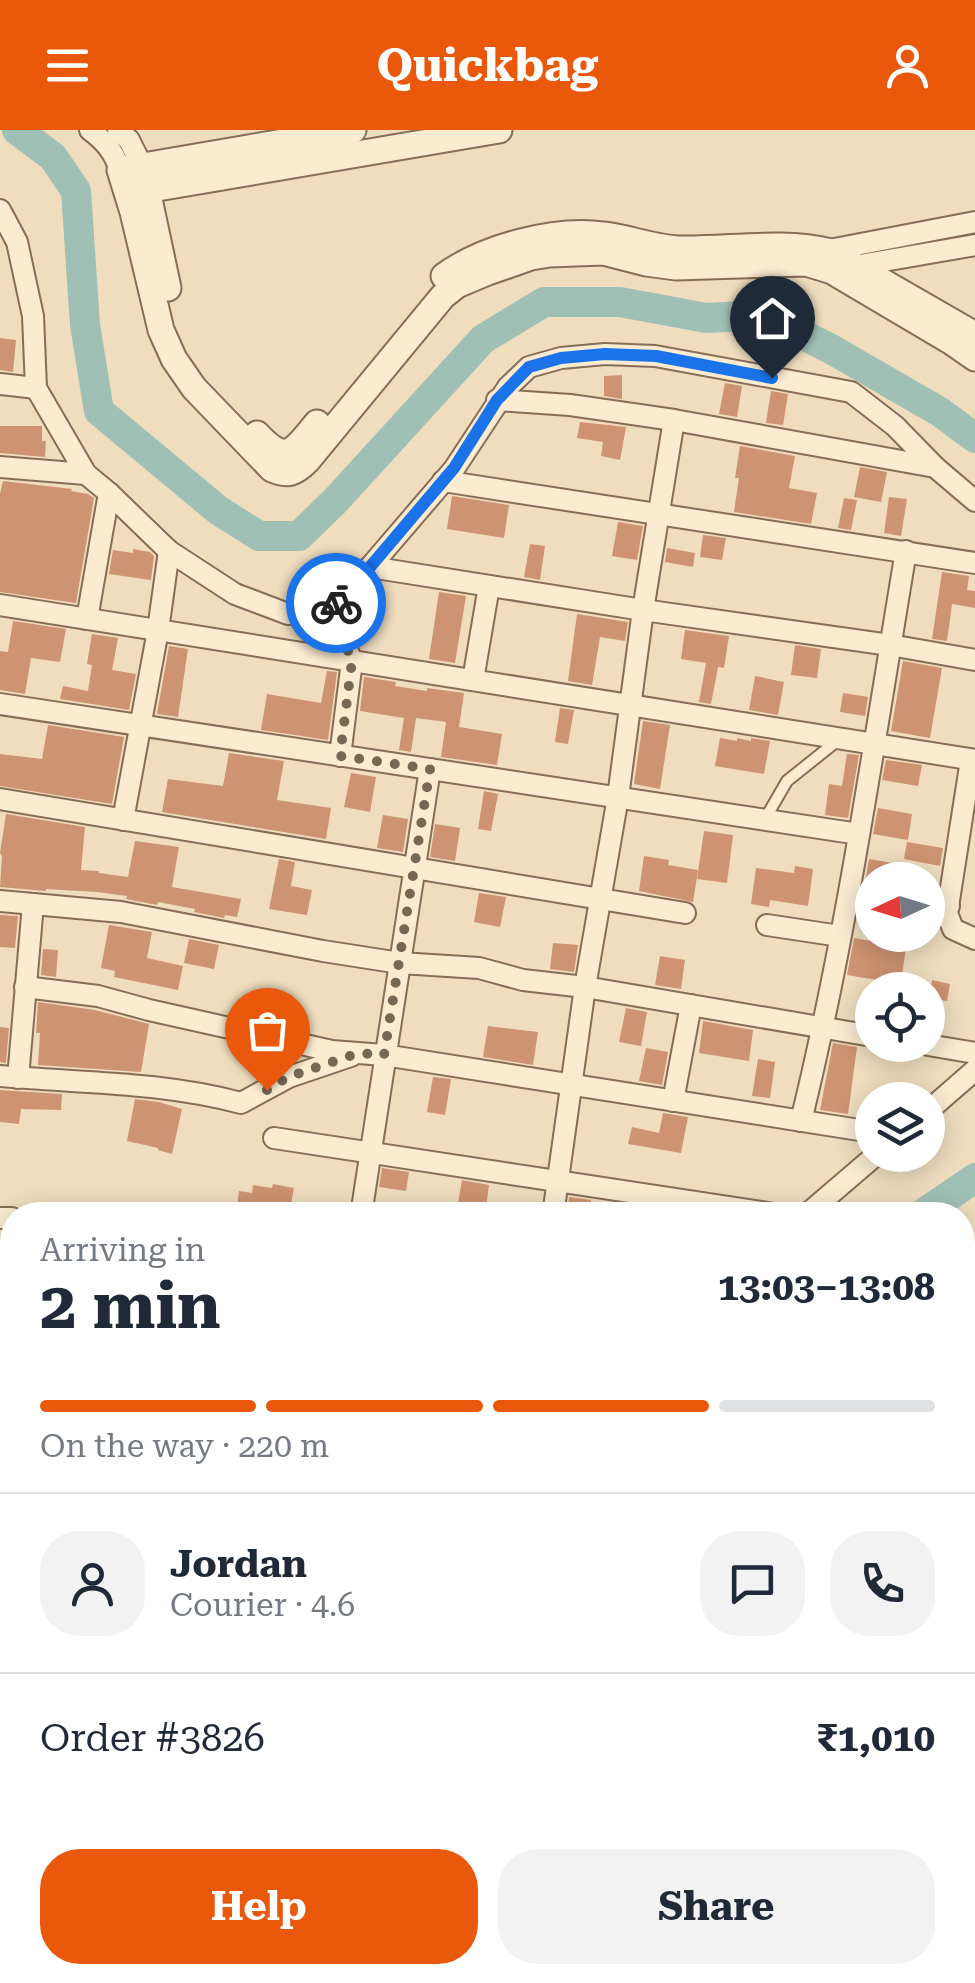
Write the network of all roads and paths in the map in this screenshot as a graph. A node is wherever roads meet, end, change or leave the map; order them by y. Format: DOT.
graph roads {
  1 [pos="90,130"];
  2 [pos="118,130"];
  3 [pos="499,130"];
  4 [pos="352,138"];
  5 [pos="134,180"];
  6 [pos="0,211"];
  7 [pos="975,222"];
  8 [pos="975,245"];
  9 [pos="829,263"];
  10 [pos="975,335"];
  11 [pos="975,358"];
  12 [pos="0,384"];
  13 [pos="36,388"];
  14 [pos="497,400"];
  15 [pos="674,420"];
  16 [pos="0,467"];
  17 [pos="935,467"];
  18 [pos="86,474"];
  19 [pos="443,481"];
  20 [pos="109,492"];
  21 [pos="975,502"];
  22 [pos="659,513"];
  23 [pos="169,551"];
  24 [pos="906,552"];
  25 [pos="975,563"];
  26 [pos="370,567"];
  27 [pos="489,586"];
  28 [pos="336,602"];
  29 [pos="0,605"];
  30 [pos="642,610"];
  31 [pos="87,619"];
  32 [pos="158,630"];
  33 [pos="890,645"];
  34 [pos="975,660"];
  35 [pos="352,661"];
  36 [pos="473,680"];
  37 [pos="0,704"];
  38 [pos="631,706"];
  39 [pos="141,726"];
  40 [pos="840,739"];
  41 [pos="873,744"];
  42 [pos="340,756"];
  43 [pos="973,760"];
  44 [pos="430,769"];
  45 [pos="618,797"];
  46 [pos="0,799"];
  47 [pos="123,820"];
  48 [pos="764,820"];
  49 [pos="859,834"];
  50 [pos="414,868"];
  51 [pos="945,875"];
  52 [pos="849,889"];
  53 [pos="855,890"];
  54 [pos="601,900"];
  55 [pos="0,901"];
  56 [pos="33,904"];
  57 [pos="945,911"];
  58 [pos="685,912"];
  59 [pos="767,925"];
  60 [pos="840,936"];
  61 [pos="975,939"];
  62 [pos="400,963"];
  63 [pos="25,987"];
  64 [pos="586,988"];
  65 [pos="691,1005"];
  66 [pos="824,1028"];
  67 [pos="855,1033"];
  68 [pos="945,1048"];
  69 [pos="359,1053"];
  70 [pos="975,1053"];
  71 [pos="384,1055"];
  72 [pos="975,1070"];
  73 [pos="9,1077"];
  74 [pos="572,1085"];
  75 [pos="945,1096"];
  76 [pos="673,1101"];
  77 [pos="801,1121"];
  78 [pos="855,1129"];
  79 [pos="274,1138"];
  80 [pos="370,1151"];
  81 [pos="856,1172"];
  82 [pos="558,1182"];
  83 [pos="363,1202"];
  84 [pos="555,1202"];
  85 [pos="693,1202"];
  86 [pos="821,1202"];
  1 -- 5 [label="street"];
  2 -- 5 [label="street"];
  3 -- 4 [label="street"];
  4 -- 5 [label="street"];
  5 -- 9 [label="street"];
  6 -- 13 [label="street"];
  7 -- 9 [label="street"];
  8 -- 9 [label="street"];
  9 -- 10 [label="street"];
  9 -- 11 [label="street"];
  12 -- 13 [label="street"];
  13 -- 18 [label="street"];
  14 -- 15 [label="street"];
  14 -- 17 [label="street"];
  14 -- 19 [label="street"];
  15 -- 17 [label="street"];
  15 -- 22 [label="street"];
  16 -- 18 [label="street"];
  17 -- 21 [label="street"];
  18 -- 20 [label="street"];
  19 -- 22 [label="street"];
  19 -- 26 [label="street"];
  20 -- 23 [label="street"];
  20 -- 31 [label="street"];
  22 -- 24 [label="street"];
  22 -- 30 [label="street"];
  23 -- 28 [label="street"];
  23 -- 32 [label="street"];
  24 -- 25 [label="street"];
  24 -- 33 [label="street"];
  26 -- 27 [label="street"];
  26 -- 28 [label="street"];
  27 -- 30 [label="street"];
  27 -- 36 [label="street"];
  28 -- 35 [label="street"];
  29 -- 31 [label="street"];
  30 -- 33 [label="street"];
  30 -- 38 [label="street"];
  31 -- 32 [label="street"];
  32 -- 35 [label="street"];
  32 -- 39 [label="street"];
  33 -- 34 [label="street"];
  33 -- 41 [label="street"];
  35 -- 36 [label="street"];
  35 -- 42 [label="street"];
  36 -- 38 [label="street"];
  37 -- 39 [label="street"];
  38 -- 40 [label="street"];
  38 -- 45 [label="street"];
  39 -- 42 [label="street"];
  39 -- 47 [label="street"];
  40 -- 41 [label="street"];
  40 -- 48 [label="lane"];
  41 -- 43 [label="street"];
  41 -- 49 [label="street"];
  42 -- 44 [label="street"];
  43 -- 51 [label="street"];
  44 -- 45 [label="street"];
  44 -- 50 [label="street"];
  45 -- 48 [label="street"];
  45 -- 54 [label="street"];
  46 -- 47 [label="street"];
  47 -- 50 [label="street"];
  48 -- 49 [label="street"];
  49 -- 52 [label="street"];
  50 -- 54 [label="street"];
  50 -- 62 [label="street"];
  52 -- 53 [label="street"];
  52 -- 60 [label="street"];
  54 -- 58 [label="street"];
  54 -- 64 [label="street"];
  55 -- 56 [label="street"];
  56 -- 62 [label="street"];
  56 -- 63 [label="street"];
  57 -- 61 [label="street"];
  59 -- 60 [label="street"];
  60 -- 66 [label="street"];
  62 -- 64 [label="street"];
  62 -- 71 [label="street"];
  63 -- 69 [label="street"];
  63 -- 73 [label="street"];
  64 -- 65 [label="street"];
  64 -- 74 [label="street"];
  65 -- 66 [label="street"];
  65 -- 76 [label="street"];
  66 -- 67 [label="street"];
  66 -- 77 [label="street"];
  68 -- 70 [label="street"];
  69 -- 71 [label="street"];
  69 -- 73 [label="street"];
  71 -- 74 [label="street"];
  71 -- 80 [label="street"];
  72 -- 75 [label="street"];
  74 -- 76 [label="street"];
  74 -- 82 [label="street"];
  76 -- 77 [label="street"];
  77 -- 78 [label="street"];
  79 -- 80 [label="street"];
  80 -- 82 [label="street"];
  80 -- 83 [label="street"];
  81 -- 86 [label="street"];
  82 -- 84 [label="street"];
  82 -- 85 [label="street"];
}
